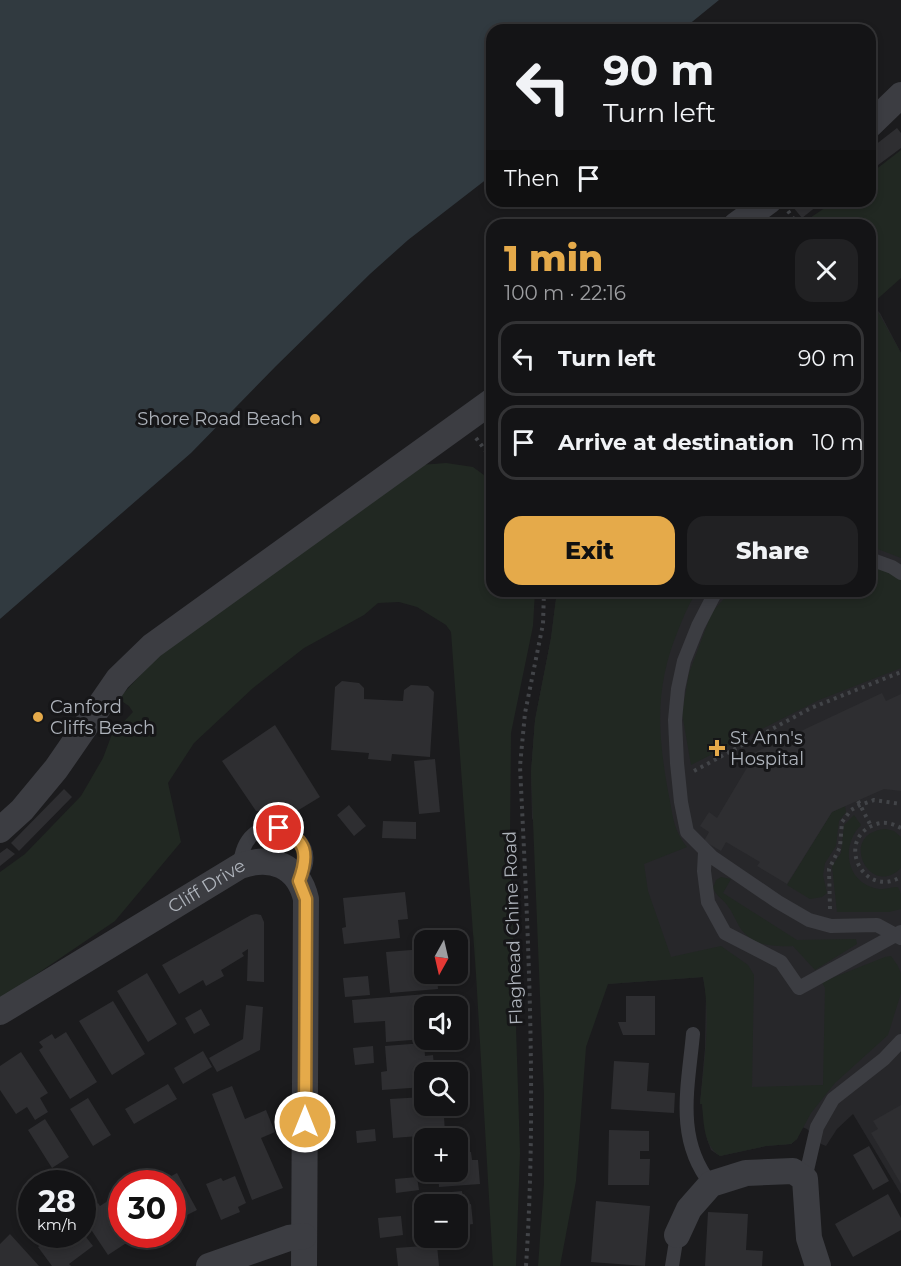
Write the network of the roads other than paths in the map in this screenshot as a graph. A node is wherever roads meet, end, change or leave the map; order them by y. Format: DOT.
graph roads {
  1 [pos="901,95"];
  2 [pos="876,119"];
  3 [pos="761,207"];
  4 [pos="744,219"];
  5 [pos="486,405"];
  6 [pos="876,561"];
  7 [pos="901,573"];
  8 [pos="713,597"];
  9 [pos="0,830"];
  10 [pos="705,852"];
  11 [pos="240,866"];
  12 [pos="299,881"];
  13 [pos="899,935"];
  14 [pos="0,1012"];
  15 [pos="693,1034"];
  16 [pos="901,1041"];
  17 [pos="805,1179"];
  18 [pos="711,1184"];
  19 [pos="677,1234"];
  20 [pos="304,1236"];
  21 [pos="209,1266"];
  22 [pos="304,1266"];
  23 [pos="672,1266"];
  24 [pos="818,1266"];
  1 -- 2 [label="street"];
  3 -- 4 [label="street"];
  5 -- 9 [label="street"];
  6 -- 7 [label="lane"];
  8 -- 10 [label="lane"];
  10 -- 13 [label="lane"];
  10 -- 13 [label="lane"];
  11 -- 12 [label="street, Cliff Drive"];
  11 -- 12 [label="lane"];
  11 -- 14 [label="street, Cliff Drive"];
  12 -- 20 [label="street"];
  15 -- 18 [label="lane"];
  16 -- 17 [label="lane"];
  17 -- 18 [label="street"];
  17 -- 24 [label="street"];
  18 -- 19 [label="street"];
  19 -- 23 [label="lane"];
  20 -- 21 [label="street"];
  20 -- 22 [label="street"];
}
